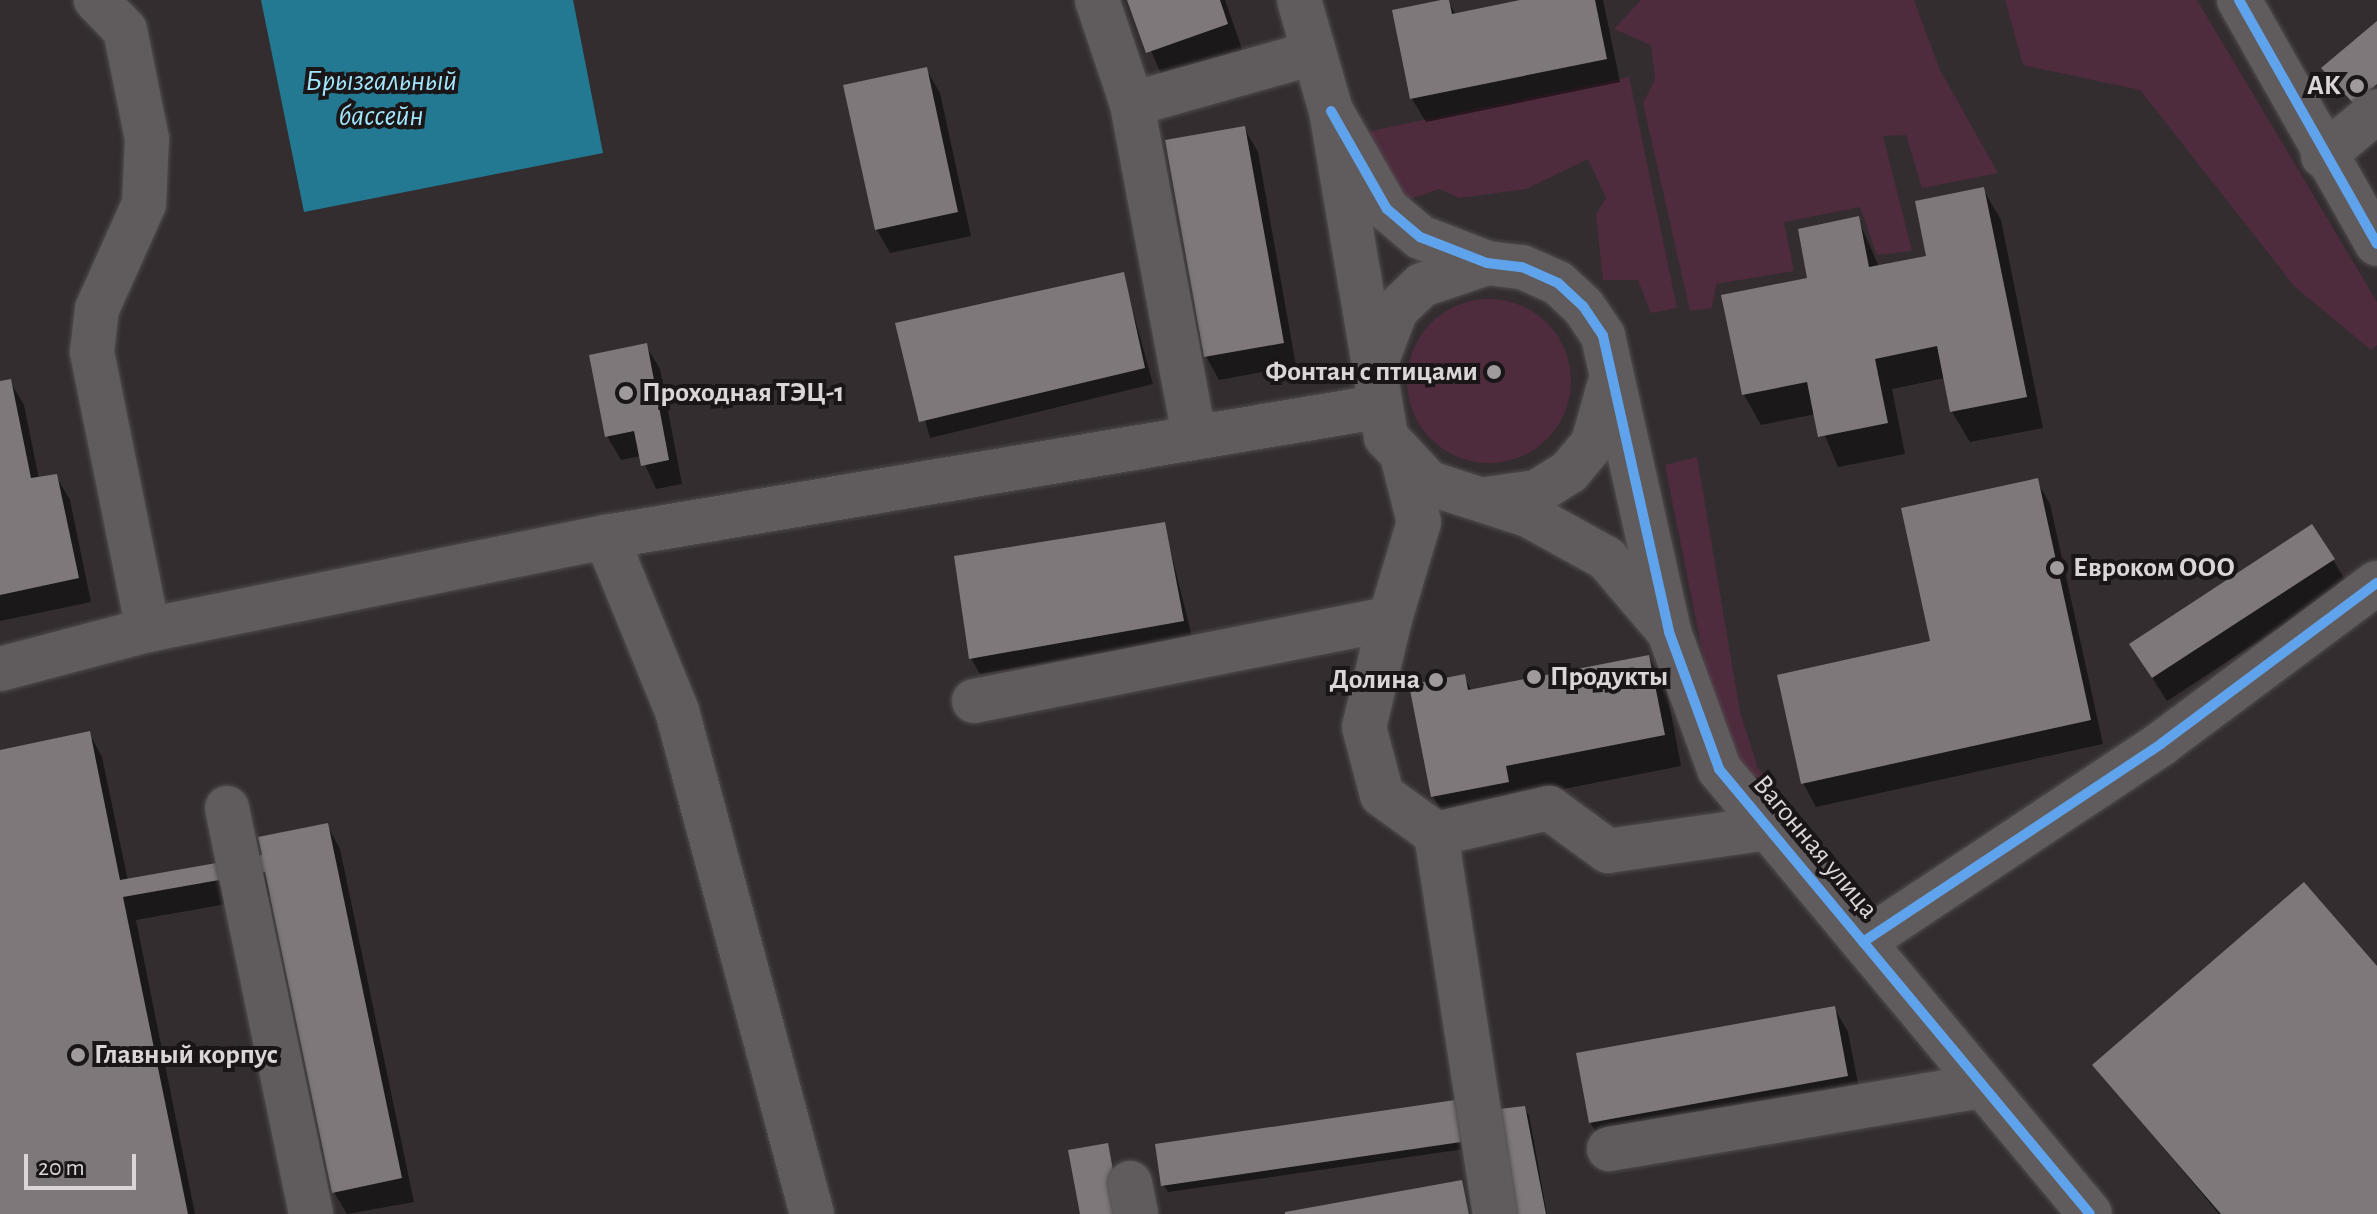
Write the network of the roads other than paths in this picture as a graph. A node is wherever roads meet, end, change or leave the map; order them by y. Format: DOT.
graph roads {
  1 [pos="96,0"];
  2 [pos="1097,0"];
  3 [pos="2239,0"];
  4 [pos="1306,2"];
  5 [pos="1314,53"];
  6 [pos="1132,104"];
  7 [pos="1331,111"];
  8 [pos="2377,111"];
  9 [pos="2323,156"];
  10 [pos="2377,244"];
  11 [pos="1487,263"];
  12 [pos="1610,371"];
  13 [pos="1375,390"];
  14 [pos="1194,436"];
  15 [pos="1404,463"];
  16 [pos="1464,497"];
  17 [pos="606,537"];
  18 [pos="2377,583"];
  19 [pos="1390,619"];
  20 [pos="148,630"];
  21 [pos="1669,632"];
  22 [pos="0,669"];
  23 [pos="974,701"];
  24 [pos="227,808"];
  25 [pos="1767,828"];
  26 [pos="1436,834"];
  27 [pos="1863,942"];
  28 [pos="1983,1086"];
  29 [pos="1609,1149"];
  30 [pos="311,1214"];
  31 [pos="812,1214"];
  32 [pos="1495,1214"];
  33 [pos="2090,1214"];
  1 -- 20 [label="street"];
  2 -- 6 [label="street"];
  3 -- 9 [label="street"];
  4 -- 5 [label="street"];
  5 -- 6 [label="street"];
  5 -- 7 [label="street"];
  6 -- 14 [label="street"];
  7 -- 11 [label="street"];
  7 -- 13 [label="street"];
  8 -- 9 [label="street"];
  9 -- 10 [label="street"];
  11 -- 12 [label="street"];
  11 -- 13 [label="street"];
  12 -- 16 [label="street"];
  12 -- 21 [label="street"];
  13 -- 14 [label="street"];
  13 -- 15 [label="street"];
  14 -- 17 [label="street"];
  15 -- 16 [label="street"];
  15 -- 19 [label="street"];
  16 -- 21 [label="street"];
  17 -- 20 [label="street"];
  17 -- 31 [label="street"];
  18 -- 27 [label="street"];
  19 -- 23 [label="street"];
  19 -- 26 [label="street"];
  20 -- 22 [label="street"];
  21 -- 25 [label="street, Вагонная улица"];
  24 -- 30 [label="street"];
  25 -- 26 [label="street"];
  25 -- 27 [label="street, Вагонная улица"];
  26 -- 32 [label="street"];
  27 -- 28 [label="street, Вагонная улица"];
  28 -- 29 [label="street"];
  28 -- 33 [label="street, Вагонная улица"];
}
